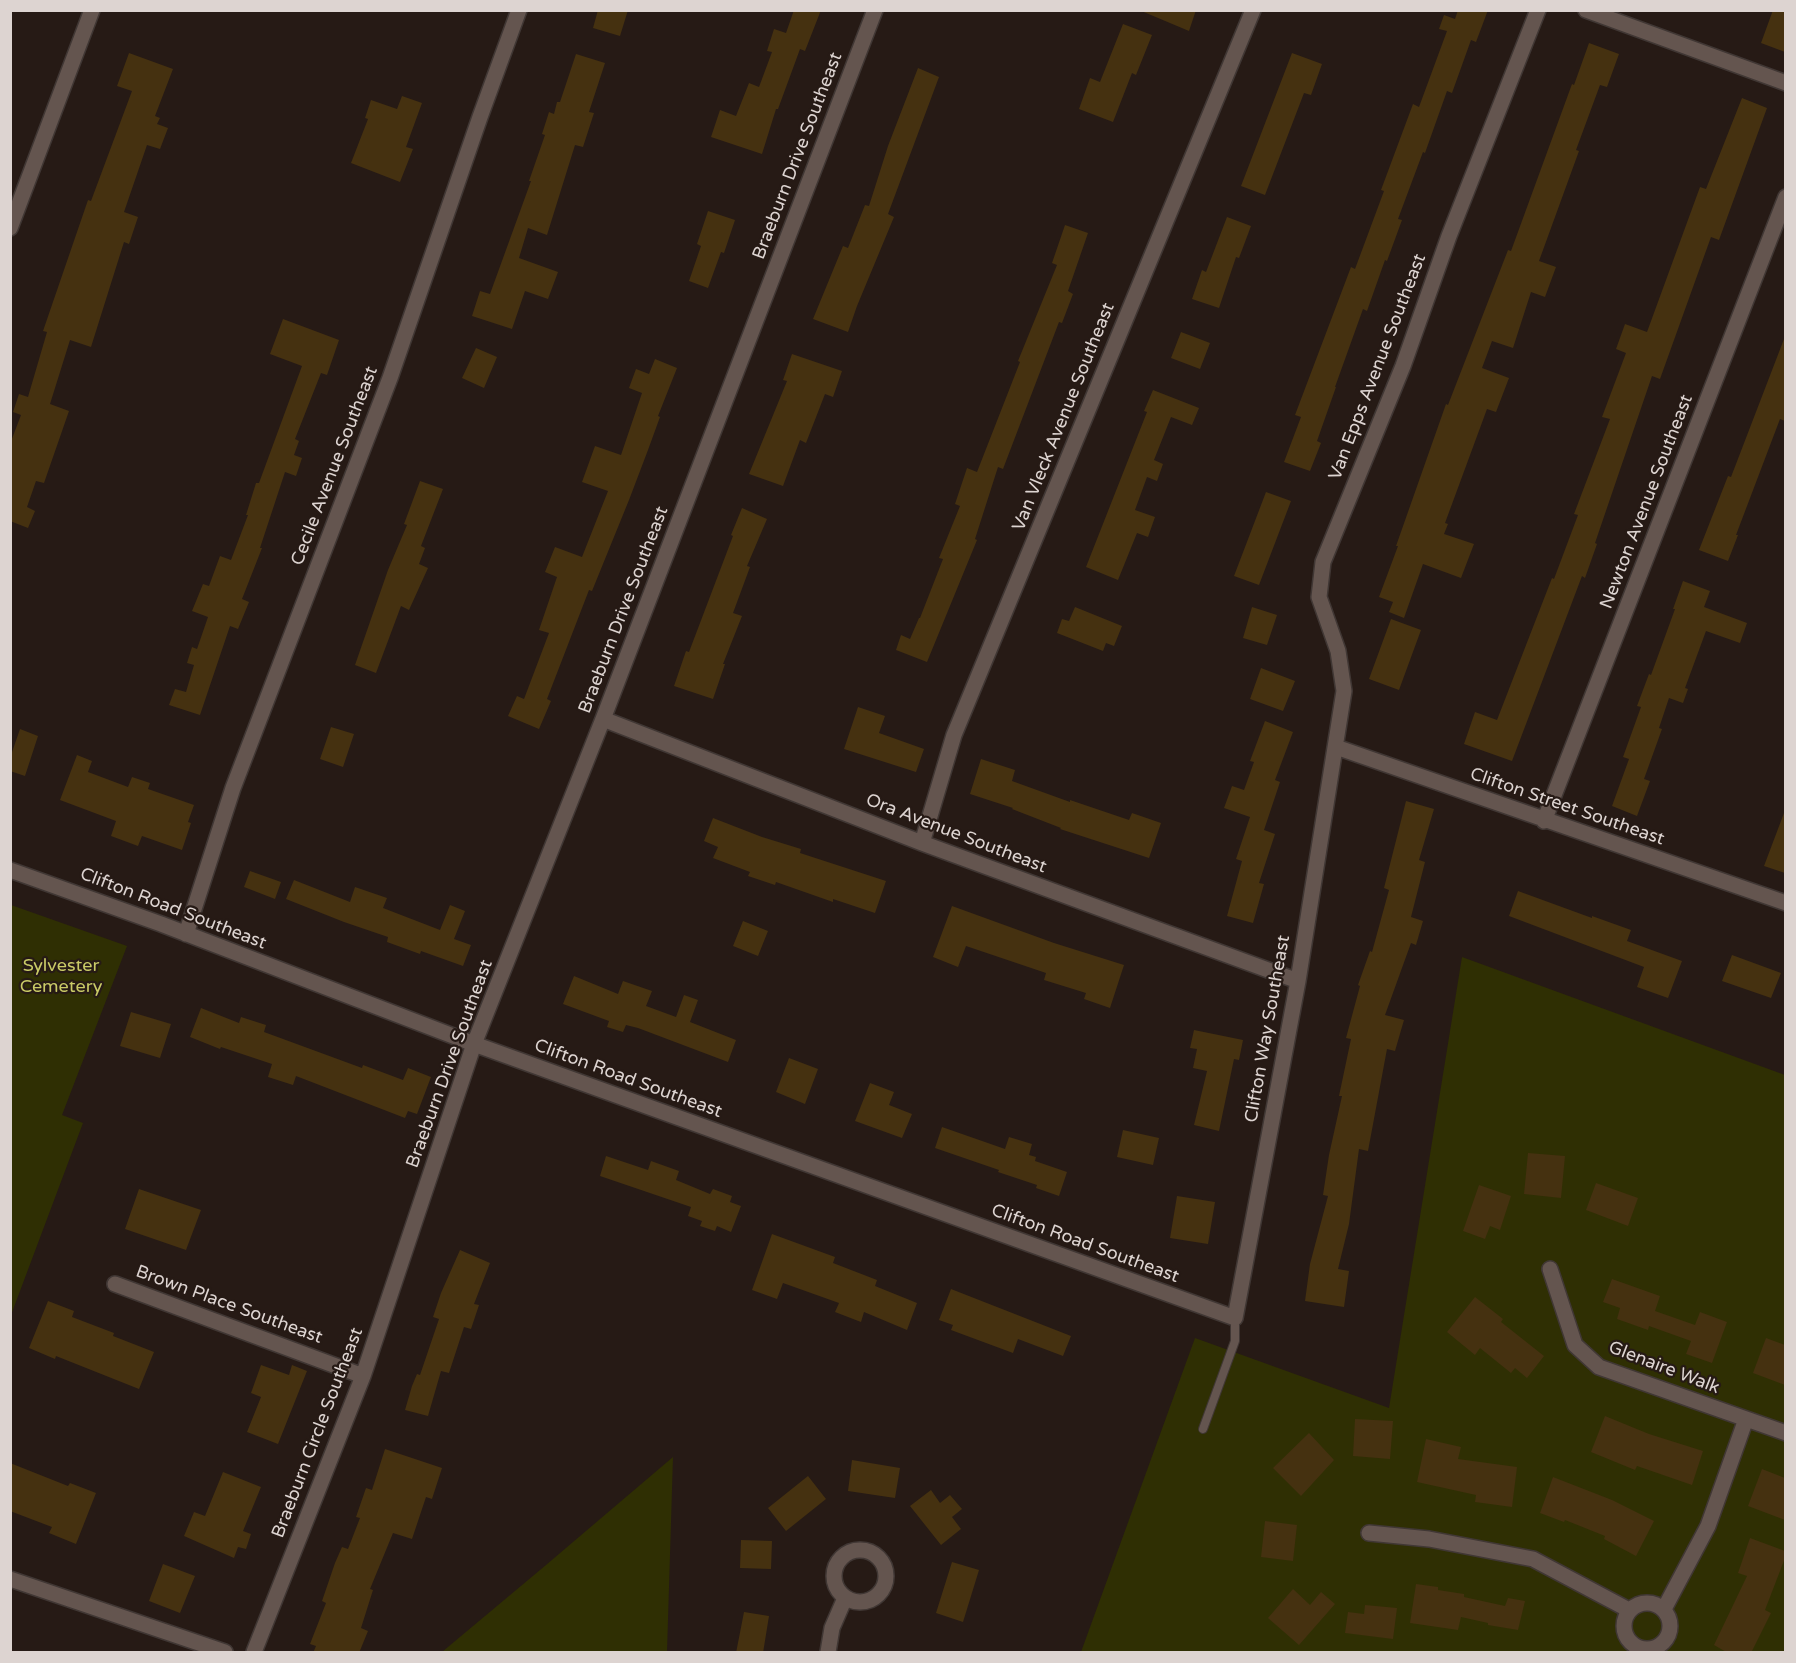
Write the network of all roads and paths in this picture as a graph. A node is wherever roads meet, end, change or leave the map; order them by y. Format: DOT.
graph roads {
  1 [pos="92,10"];
  2 [pos="519,10"];
  3 [pos="875,10"];
  4 [pos="1253,10"];
  5 [pos="1538,10"];
  6 [pos="1586,10"];
  7 [pos="1785,83"];
  8 [pos="1785,197"];
  9 [pos="10,228"];
  10 [pos="603,719"];
  11 [pos="1336,747"];
  12 [pos="1544,821"];
  13 [pos="922,843"];
  14 [pos="10,870"];
  15 [pos="1785,903"];
  16 [pos="186,934"];
  17 [pos="1298,981"];
  18 [pos="474,1044"];
  19 [pos="414,1225"];
  20 [pos="1550,1269"];
  21 [pos="115,1284"];
  22 [pos="1234,1318"];
  23 [pos="363,1376"];
  24 [pos="1746,1419"];
  25 [pos="1203,1429"];
  26 [pos="1785,1434"];
  27 [pos="1369,1533"];
  28 [pos="10,1579"];
  29 [pos="845,1598"];
  30 [pos="1664,1609"];
  31 [pos="1629,1610"];
  32 [pos="225,1653"];
  33 [pos="254,1653"];
  34 [pos="828,1653"];
  1 -- 9 [label="street"];
  2 -- 16 [label="street, Cecile Avenue Southeast"];
  3 -- 10 [label="street, Braeburn Drive Southeast"];
  4 -- 13 [label="street, Van Vleck Avenue Southeast"];
  5 -- 11 [label="street, Van Epps Avenue Southeast"];
  6 -- 7 [label="street"];
  8 -- 12 [label="street, Newton Avenue Southeast"];
  10 -- 13 [label="street, Ora Avenue Southeast"];
  10 -- 18 [label="street, Braeburn Drive Southeast"];
  11 -- 12 [label="street, Clifton Street Southeast"];
  11 -- 17 [label="street, Clifton Way Southeast"];
  12 -- 15 [label="street, Clifton Street Southeast"];
  13 -- 17 [label="street, Ora Avenue Southeast"];
  14 -- 16 [label="street, Clifton Road Southeast"];
  16 -- 18 [label="street, Clifton Road Southeast"];
  17 -- 22 [label="street, Clifton Way Southeast"];
  18 -- 19 [label="street, Braeburn Drive Southeast"];
  18 -- 22 [label="street, Clifton Road Southeast"];
  19 -- 23 [label="street, Braeburn Circle Southeast"];
  20 -- 24 [label="street, Glenaire Walk"];
  21 -- 23 [label="street, Brown Place Southeast"];
  22 -- 25 [label="lane"];
  23 -- 33 [label="street, Braeburn Circle Southeast"];
  24 -- 26 [label="street, Glenaire Walk"];
  24 -- 30 [label="street"];
  27 -- 31 [label="street"];
  28 -- 32 [label="street"];
  29 -- 34 [label="street"];
  30 -- 31 [label="street"];
  30 -- 31 [label="street"];
}
